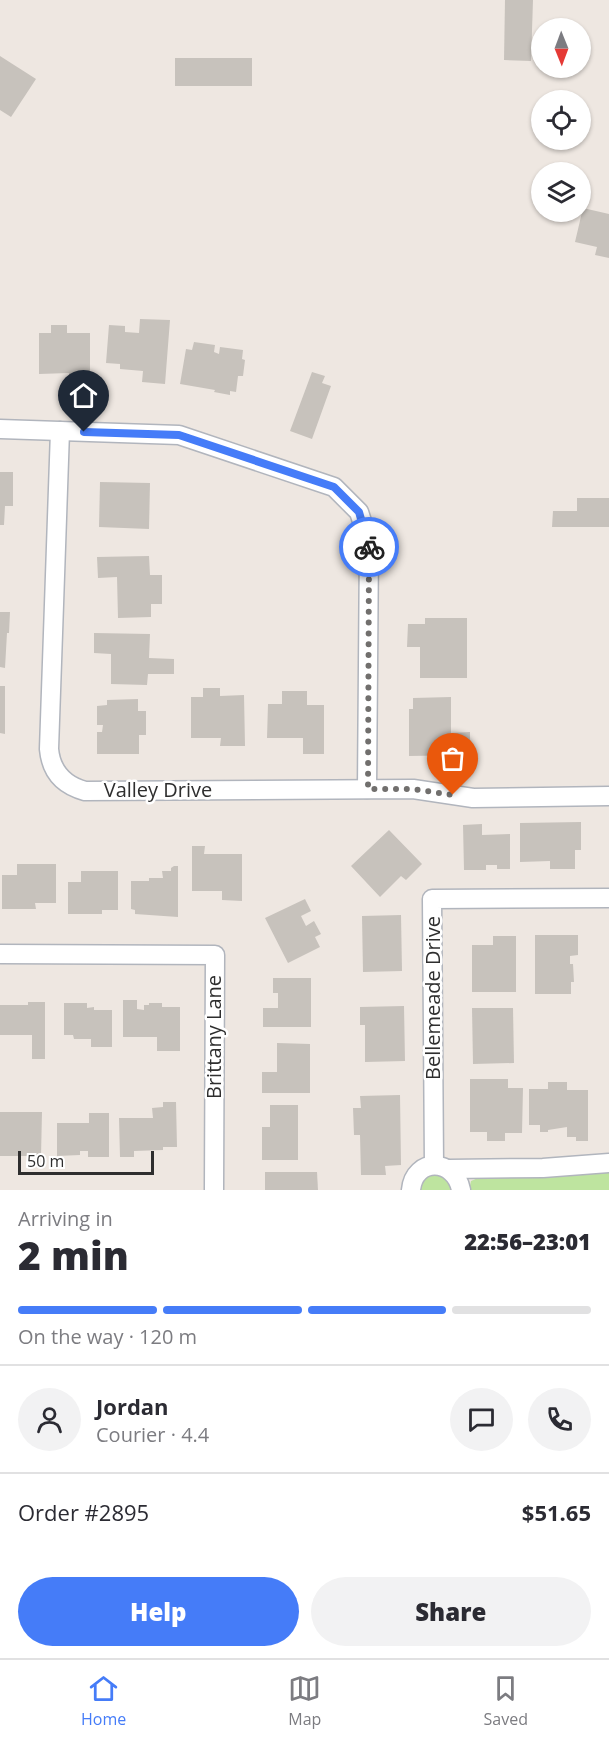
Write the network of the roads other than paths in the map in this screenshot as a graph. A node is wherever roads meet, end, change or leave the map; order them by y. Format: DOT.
graph roads {
  1 [pos="0,429"];
  2 [pos="60,431"];
  3 [pos="368,789"];
  4 [pos="609,796"];
  5 [pos="609,898"];
  6 [pos="0,954"];
  7 [pos="609,1163"];
  8 [pos="442,1167"];
  9 [pos="214,1190"];
  10 [pos="411,1190"];
  11 [pos="461,1190"];
  1 -- 2 [label="street"];
  2 -- 3 [label="street"];
  2 -- 3 [label="street, Valley Drive"];
  3 -- 4 [label="street, Valley Drive"];
  5 -- 8 [label="street, Bellemeade Drive"];
  6 -- 9 [label="street, Brittany Lane"];
  7 -- 8 [label="street"];
  8 -- 10 [label="street"];
  8 -- 11 [label="street"];
}
